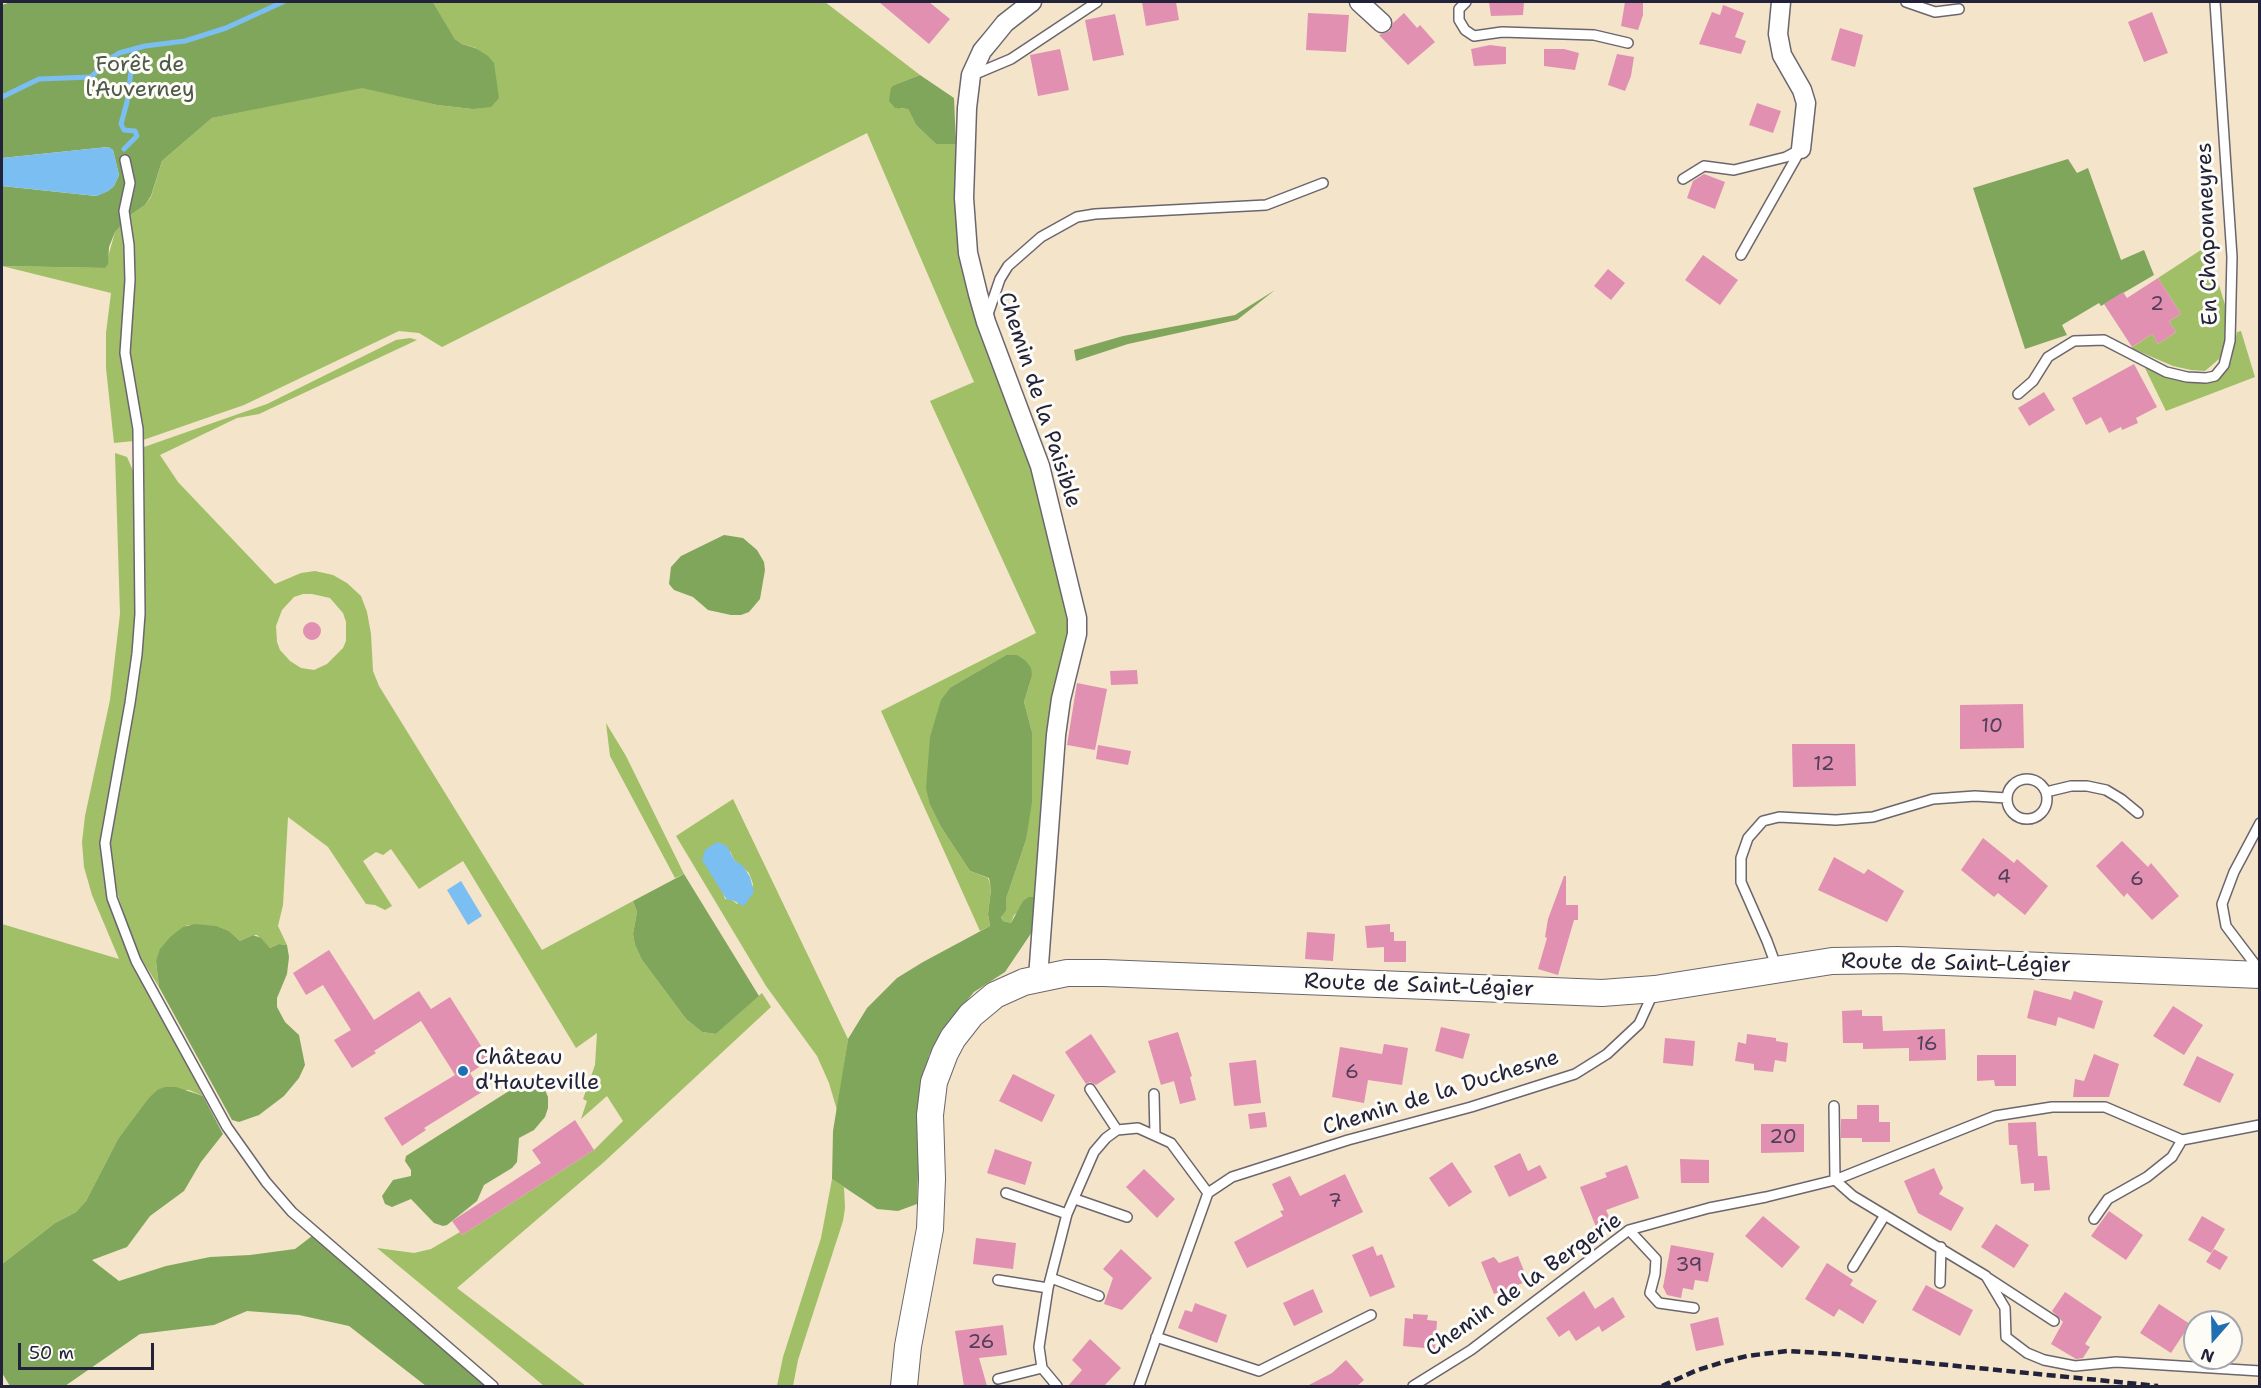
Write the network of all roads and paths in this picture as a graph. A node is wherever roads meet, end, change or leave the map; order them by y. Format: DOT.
graph roads {
  1 [pos="1032,2"];
  2 [pos="1097,2"];
  3 [pos="1359,2"];
  4 [pos="1466,2"];
  5 [pos="1781,2"];
  6 [pos="1906,2"];
  7 [pos="2215,2"];
  8 [pos="1959,9"];
  9 [pos="1382,23"];
  10 [pos="1628,43"];
  11 [pos="970,83"];
  12 [pos="1801,149"];
  13 [pos="125,160"];
  14 [pos="1683,179"];
  15 [pos="1323,183"];
  16 [pos="1741,255"];
  17 [pos="986,322"];
  18 [pos="2018,394"];
  19 [pos="2046,792"];
  20 [pos="2007,798"];
  21 [pos="2138,813"];
  22 [pos="2259,823"];
  23 [pos="1777,969"];
  24 [pos="2259,973"];
  25 [pos="1038,978"];
  26 [pos="1655,989"];
  27 [pos="1090,1089"];
  28 [pos="1154,1094"];
  29 [pos="1834,1106"];
  30 [pos="2259,1125"];
  31 [pos="1118,1130"];
  32 [pos="1155,1135"];
  33 [pos="2182,1140"];
  34 [pos="1835,1180"];
  35 [pos="1006,1193"];
  36 [pos="1208,1193"];
  37 [pos="1076,1199"];
  38 [pos="1067,1214"];
  39 [pos="1885,1215"];
  40 [pos="1128,1217"];
  41 [pos="2094,1219"];
  42 [pos="1629,1230"];
  43 [pos="1941,1247"];
  44 [pos="1853,1267"];
  45 [pos="1986,1276"];
  46 [pos="998,1280"];
  47 [pos="1049,1283"];
  48 [pos="1940,1283"];
  49 [pos="1099,1296"];
  50 [pos="1694,1308"];
  51 [pos="1371,1315"];
  52 [pos="2054,1321"];
  53 [pos="1156,1338"];
  54 [pos="1042,1368"];
  55 [pos="2259,1371"];
  56 [pos="998,1379"];
  57 [pos="1426,1383"];
  58 [pos="493,1386"];
  59 [pos="904,1386"];
  60 [pos="1057,1386"];
  61 [pos="1139,1386"];
  62 [pos="1413,1386"];
  1 -- 11 [label="street, Chemin de la Paisible"];
  2 -- 11 [label="lane"];
  3 -- 9 [label="street"];
  4 -- 10 [label="lane"];
  5 -- 12 [label="street"];
  6 -- 8 [label="lane"];
  7 -- 18 [label="lane, En Chaponneyres"];
  11 -- 17 [label="street, Chemin de la Paisible"];
  12 -- 14 [label="lane"];
  12 -- 16 [label="lane"];
  13 -- 58 [label="lane"];
  15 -- 17 [label="lane"];
  17 -- 25 [label="street, Chemin de la Paisible"];
  19 -- 20 [label="lane"];
  19 -- 20 [label="lane"];
  19 -- 21 [label="lane"];
  20 -- 23 [label="lane"];
  22 -- 24 [label="lane"];
  23 -- 24 [label="main road, Route de Saint-Légier"];
  23 -- 26 [label="main road, Route de Saint-Légier"];
  25 -- 26 [label="main road, Route de Saint-Légier"];
  25 -- 59 [label="main road, Route de Saint-Légier"];
  26 -- 36 [label="lane, Chemin de la Duchesne"];
  27 -- 31 [label="lane"];
  28 -- 32 [label="lane"];
  29 -- 34 [label="lane"];
  30 -- 33 [label="lane"];
  31 -- 32 [label="lane"];
  31 -- 37 [label="lane"];
  32 -- 36 [label="lane"];
  33 -- 34 [label="lane, Chemin de la Bergerie"];
  33 -- 41 [label="lane"];
  34 -- 39 [label="lane"];
  34 -- 42 [label="lane, Chemin de la Bergerie"];
  35 -- 38 [label="lane"];
  36 -- 53 [label="lane"];
  37 -- 38 [label="lane"];
  37 -- 40 [label="lane"];
  38 -- 47 [label="lane"];
  39 -- 43 [label="lane"];
  39 -- 44 [label="lane"];
  42 -- 50 [label="lane"];
  42 -- 57 [label="lane, Chemin de la Bergerie"];
  43 -- 45 [label="lane"];
  43 -- 48 [label="lane"];
  45 -- 52 [label="lane"];
  45 -- 55 [label="lane"];
  46 -- 47 [label="lane"];
  47 -- 49 [label="lane"];
  47 -- 54 [label="lane"];
  51 -- 53 [label="lane"];
  53 -- 61 [label="lane"];
  54 -- 56 [label="lane"];
  54 -- 60 [label="lane"];
  57 -- 62 [label="lane, Chemin de la Bergerie"];
}
